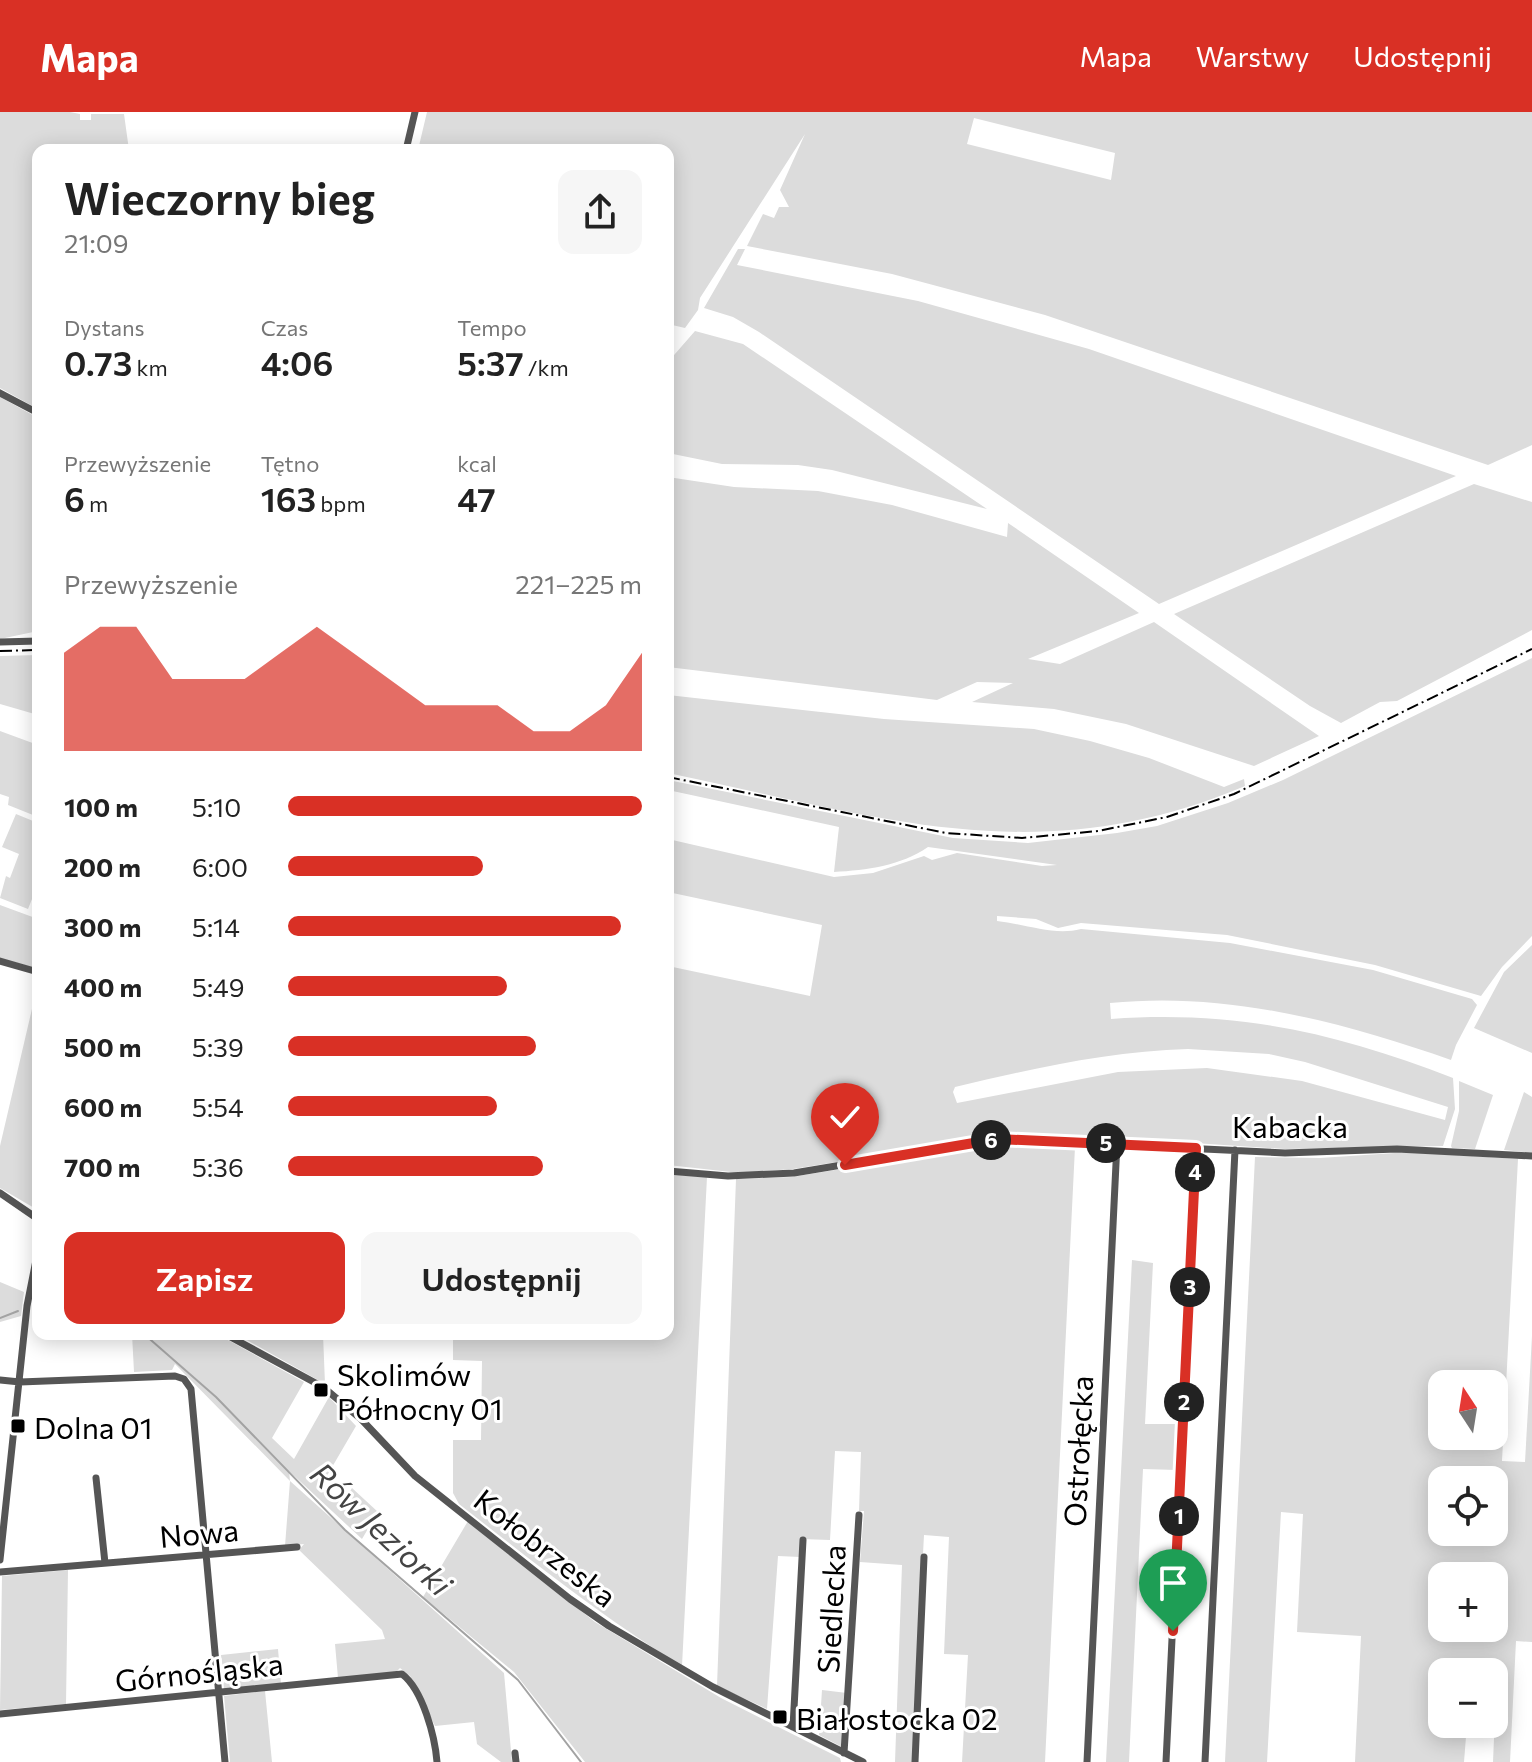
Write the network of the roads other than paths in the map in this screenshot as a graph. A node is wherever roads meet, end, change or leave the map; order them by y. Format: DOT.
graph roads {
  1 [pos="415,112"];
  2 [pos="407,144"];
  3 [pos="0,393"];
  4 [pos="32,410"];
  5 [pos="32,641"];
  6 [pos="0,642"];
  7 [pos="0,961"];
  8 [pos="32,970"];
  9 [pos="1117,1143"];
  10 [pos="1196,1148"];
  11 [pos="1235,1150"];
  12 [pos="1532,1156"];
  13 [pos="674,1172"];
  14 [pos="0,1193"];
  15 [pos="32,1215"];
  16 [pos="32,1281"];
  17 [pos="236,1340"];
  18 [pos="0,1380"];
  19 [pos="20,1382"];
  20 [pos="96,1478"];
  21 [pos="859,1515"];
  22 [pos="803,1540"];
  23 [pos="297,1547"];
  24 [pos="207,1555"];
  25 [pos="924,1557"];
  26 [pos="0,1560"];
  27 [pos="105,1563"];
  28 [pos="0,1572"];
  29 [pos="219,1693"];
  30 [pos="0,1714"];
  31 [pos="793,1727"];
  32 [pos="844,1753"];
  33 [pos="225,1762"];
  34 [pos="437,1762"];
  35 [pos="863,1762"];
  36 [pos="915,1762"];
  37 [pos="1087,1762"];
  38 [pos="1166,1762"];
  39 [pos="1205,1762"];
  1 -- 2 [label="street"];
  3 -- 4 [label="street"];
  5 -- 6 [label="street"];
  7 -- 8 [label="street"];
  9 -- 10 [label="street, Kabacka"];
  9 -- 13 [label="street, Kabacka"];
  9 -- 37 [label="street, Ostrołęcka"];
  10 -- 11 [label="street, Kabacka"];
  10 -- 38 [label="street"];
  11 -- 12 [label="street, Kabacka"];
  11 -- 39 [label="street"];
  14 -- 15 [label="street"];
  16 -- 19 [label="street"];
  17 -- 31 [label="street, Kołobrzeska"];
  18 -- 19 [label="street"];
  19 -- 24 [label="street"];
  19 -- 26 [label="street"];
  20 -- 27 [label="street"];
  21 -- 32 [label="street, Siedlecka"];
  22 -- 31 [label="street"];
  23 -- 24 [label="street, Nowa"];
  24 -- 27 [label="street, Nowa"];
  24 -- 29 [label="street"];
  25 -- 36 [label="street"];
  27 -- 28 [label="street, Nowa"];
  29 -- 30 [label="street, Górnośląska"];
  29 -- 33 [label="street"];
  29 -- 34 [label="street, Górnośląska"];
  31 -- 32 [label="street, Kołobrzeska"];
  32 -- 35 [label="street, Kołobrzeska"];
}
